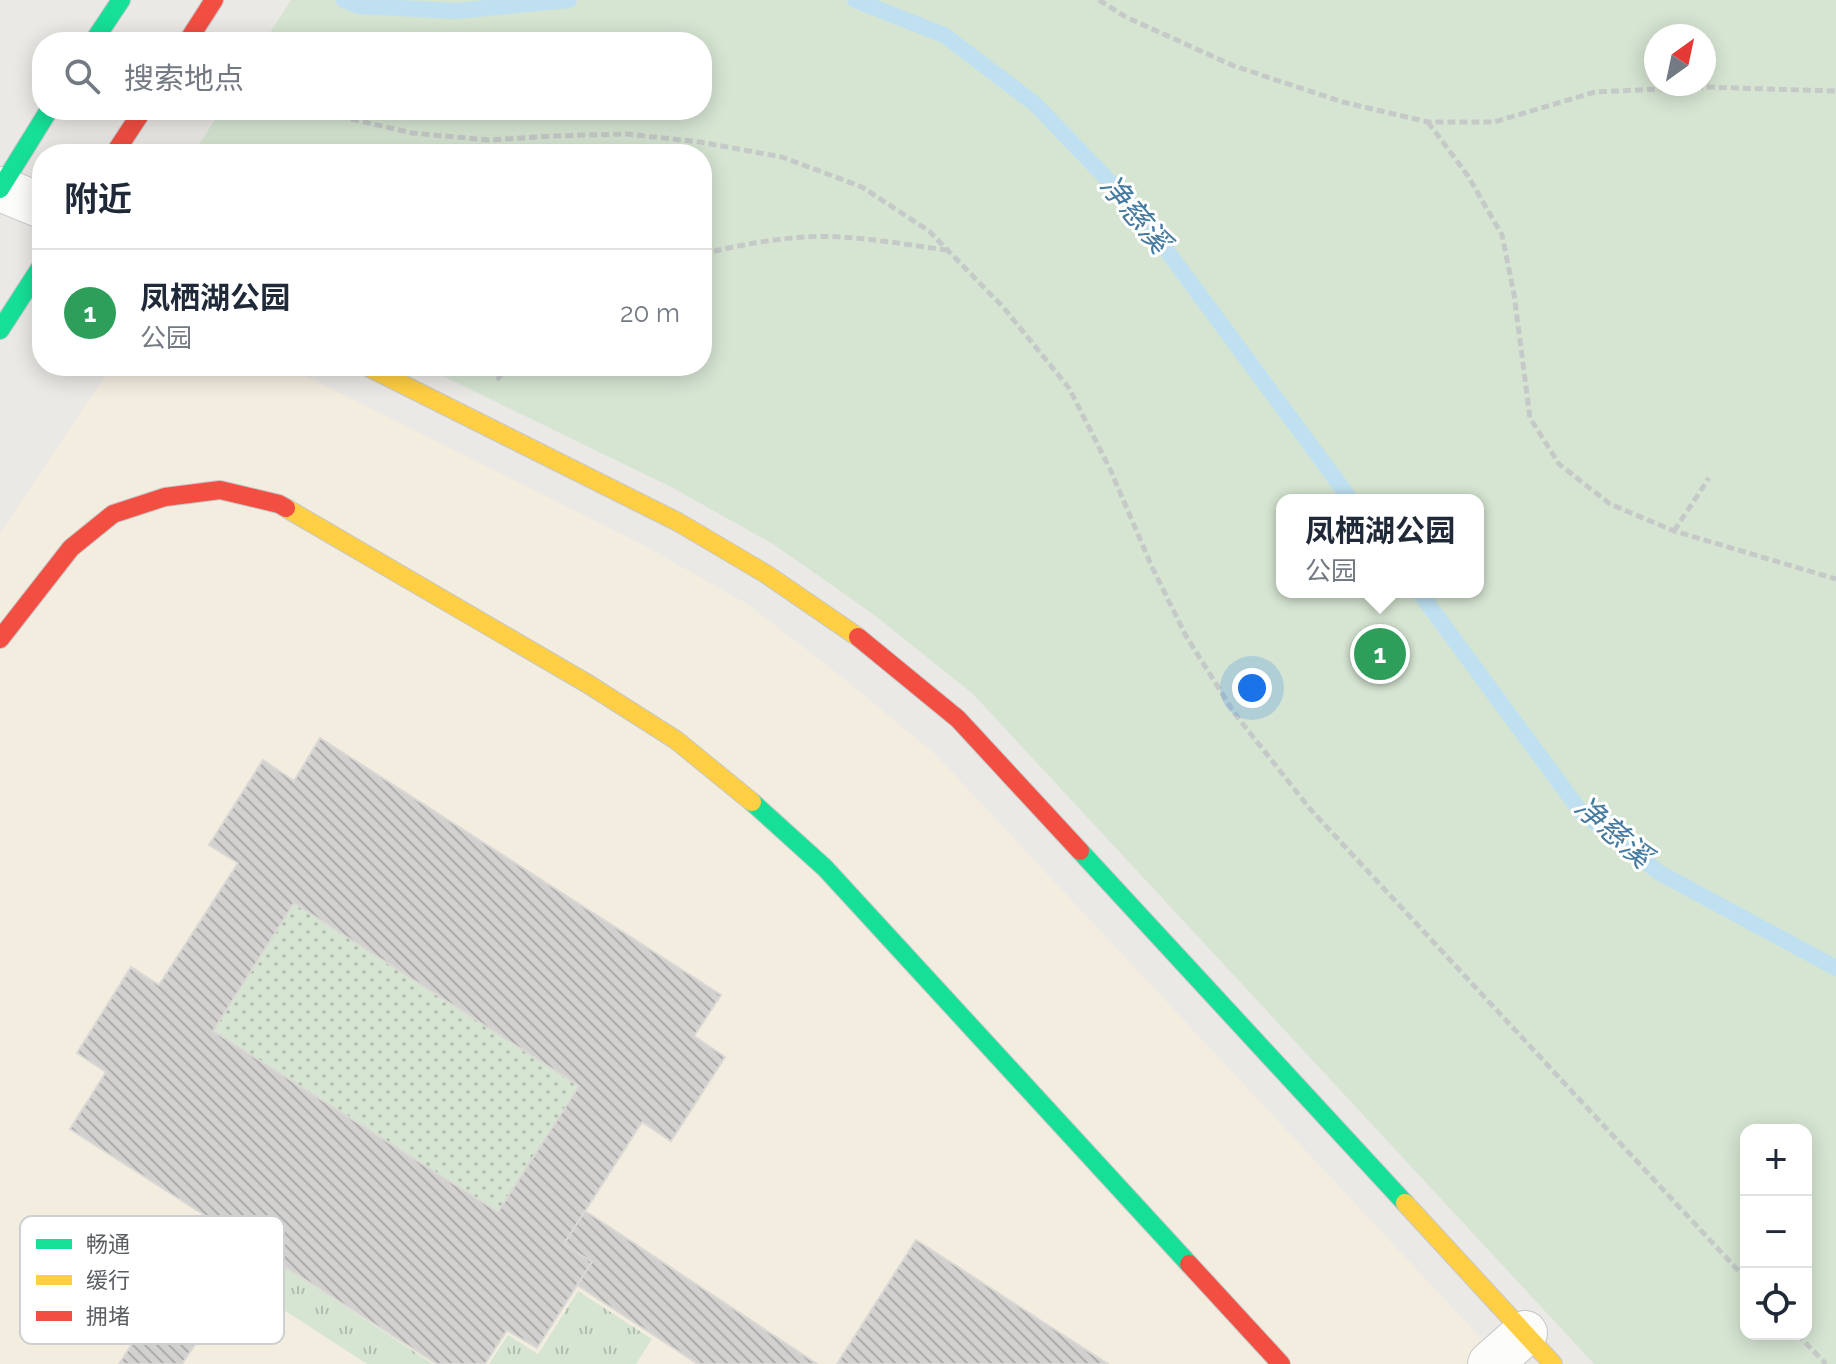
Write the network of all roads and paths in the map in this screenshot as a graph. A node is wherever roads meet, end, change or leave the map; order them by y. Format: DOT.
graph roads {
  1 [pos="121,0"];
  2 [pos="214,0"];
  3 [pos="1099,0"];
  4 [pos="100,32"];
  5 [pos="193,32"];
  6 [pos="1836,91"];
  7 [pos="43,120"];
  8 [pos="136,120"];
  9 [pos="356,120"];
  10 [pos="1428,122"];
  11 [pos="120,144"];
  12 [pos="711,144"];
  13 [pos="712,144"];
  14 [pos="0,189"];
  15 [pos="32,202"];
  16 [pos="948,250"];
  17 [pos="712,252"];
  18 [pos="32,280"];
  19 [pos="0,330"];
  20 [pos="386,376"];
  21 [pos="1709,478"];
  22 [pos="1674,531"];
  23 [pos="1836,579"];
  24 [pos="0,639"];
  25 [pos="1740,1273"];
  26 [pos="1803,1340"];
  27 [pos="1539,1349"];
  28 [pos="1281,1364"];
  29 [pos="1490,1364"];
  30 [pos="1826,1364"];
  1 -- 4 [label="street"];
  2 -- 5 [label="street"];
  3 -- 10 [label="path"];
  6 -- 10 [label="path"];
  7 -- 14 [label="street"];
  8 -- 11 [label="street"];
  9 -- 12 [label="path"];
  10 -- 22 [label="path"];
  13 -- 16 [label="path"];
  14 -- 15 [label="street"];
  16 -- 17 [label="path"];
  16 -- 25 [label="path"];
  18 -- 19 [label="street"];
  20 -- 27 [label="street"];
  21 -- 22 [label="path"];
  22 -- 23 [label="path"];
  24 -- 28 [label="street"];
  26 -- 30 [label="path"];
  27 -- 29 [label="street"];
}
